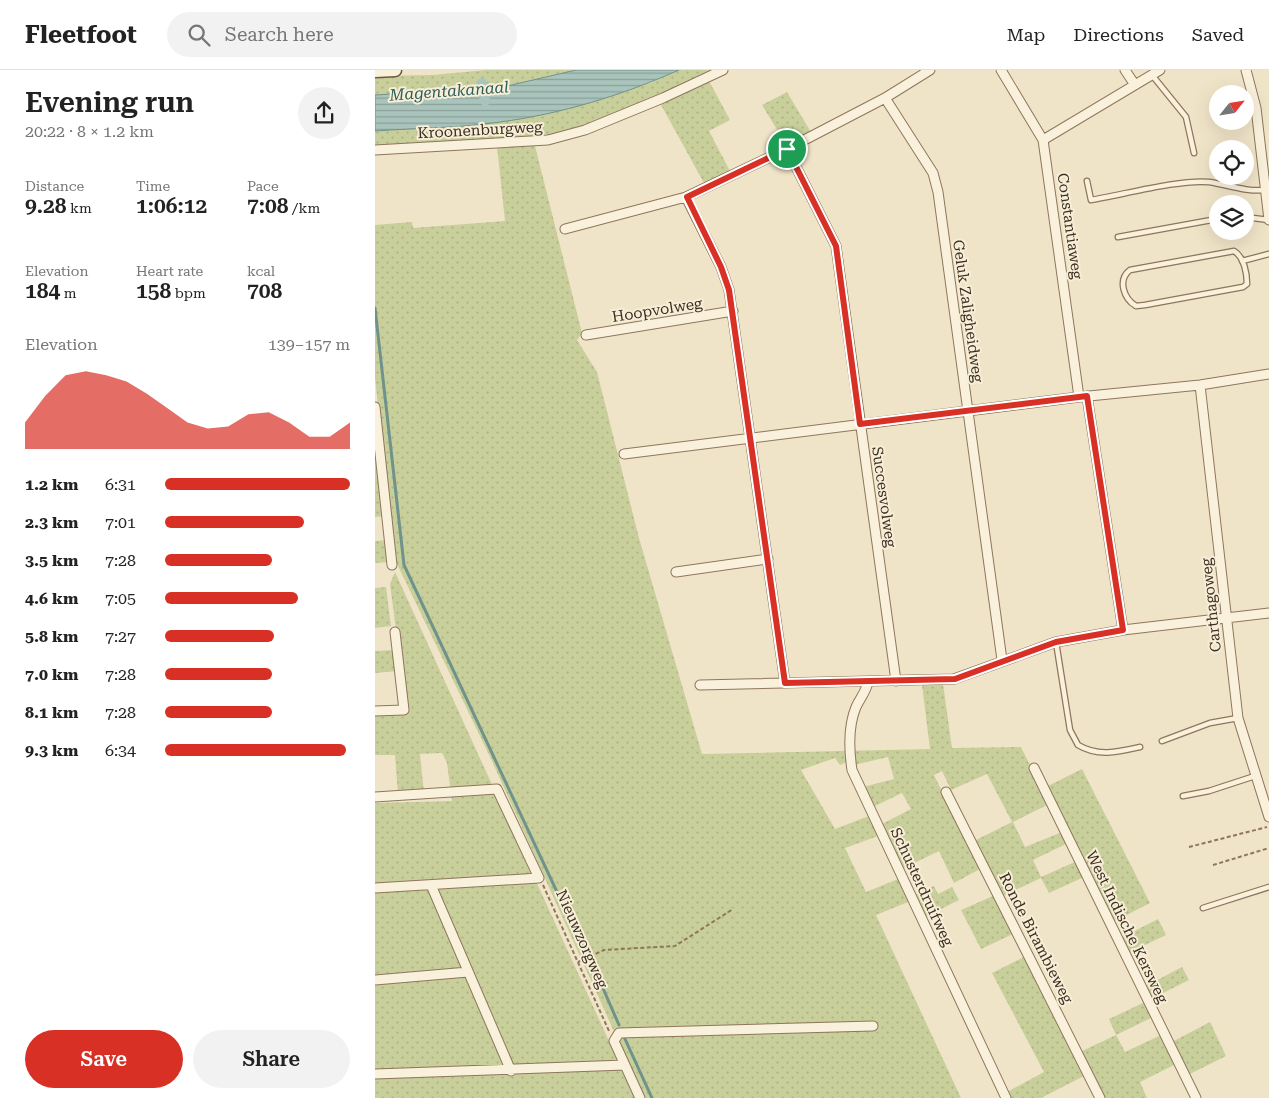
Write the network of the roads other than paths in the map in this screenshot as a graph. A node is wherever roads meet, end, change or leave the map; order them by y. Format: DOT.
graph roads {
  1 [pos="375,70"];
  2 [pos="395,70"];
  3 [pos="723,70"];
  4 [pos="930,70"];
  5 [pos="1001,70"];
  6 [pos="1125,70"];
  7 [pos="1246,70"];
  8 [pos="1156,72"];
  9 [pos="1135,86"];
  10 [pos="885,98"];
  11 [pos="1043,140"];
  12 [pos="787,149"];
  13 [pos="375,150"];
  14 [pos="1194,153"];
  15 [pos="1087,180"];
  16 [pos="1266,190"];
  17 [pos="687,197"];
  18 [pos="1254,219"];
  19 [pos="1209,220"];
  20 [pos="1269,220"];
  21 [pos="565,229"];
  22 [pos="1118,237"];
  23 [pos="1269,254"];
  24 [pos="1242,261"];
  25 [pos="733,311"];
  26 [pos="586,335"];
  27 [pos="1269,374"];
  28 [pos="1200,385"];
  29 [pos="1083,396"];
  30 [pos="375,407"];
  31 [pos="968,410"];
  32 [pos="860,424"];
  33 [pos="751,438"];
  34 [pos="624,454"];
  35 [pos="768,559"];
  36 [pos="393,565"];
  37 [pos="677,572"];
  38 [pos="1269,613"];
  39 [pos="1225,618"];
  40 [pos="1123,630"];
  41 [pos="395,632"];
  42 [pos="1056,642"];
  43 [pos="1002,660"];
  44 [pos="896,681"];
  45 [pos="868,682"];
  46 [pos="785,683"];
  47 [pos="700,685"];
  48 [pos="375,711"];
  49 [pos="1238,718"];
  50 [pos="1162,740"];
  51 [pos="1140,747"];
  52 [pos="1034,768"];
  53 [pos="1255,776"];
  54 [pos="946,792"];
  55 [pos="1183,796"];
  56 [pos="375,798"];
  57 [pos="1269,817"];
  58 [pos="431,885"];
  59 [pos="1269,887"];
  60 [pos="375,888"];
  61 [pos="1203,908"];
  62 [pos="468,972"];
  63 [pos="375,980"];
  64 [pos="873,1026"];
  65 [pos="625,1065"];
  66 [pos="511,1070"];
  67 [pos="375,1074"];
  68 [pos="639,1098"];
  69 [pos="1006,1098"];
  70 [pos="1100,1098"];
  71 [pos="1196,1098"];
  1 -- 2 [label="street"];
  3 -- 13 [label="street, Kroonenburgweg"];
  4 -- 10 [label="street"];
  5 -- 11 [label="street, Constantiaweg"];
  6 -- 9 [label="street"];
  7 -- 16 [label="street"];
  8 -- 9 [label="street"];
  8 -- 14 [label="lane"];
  9 -- 11 [label="street"];
  10 -- 12 [label="street"];
  10 -- 31 [label="street, Geluk Zaligheidweg"];
  11 -- 29 [label="street, Constantiaweg"];
  12 -- 17 [label="street"];
  12 -- 32 [label="street, Succesvolweg"];
  15 -- 16 [label="lane"];
  16 -- 20 [label="street"];
  17 -- 21 [label="street"];
  17 -- 25 [label="street"];
  18 -- 20 [label="lane"];
  19 -- 22 [label="lane"];
  23 -- 24 [label="lane"];
  24 -- 24 [label="lane"];
  25 -- 26 [label="street, Hoopvolweg"];
  25 -- 33 [label="street"];
  27 -- 28 [label="street"];
  28 -- 29 [label="street"];
  28 -- 39 [label="street, Carthagoweg"];
  29 -- 31 [label="street"];
  29 -- 40 [label="street, Constantiaweg"];
  30 -- 36 [label="street"];
  31 -- 32 [label="street"];
  31 -- 43 [label="street, Geluk Zaligheidweg"];
  32 -- 33 [label="street"];
  32 -- 44 [label="street, Succesvolweg"];
  33 -- 34 [label="street"];
  33 -- 35 [label="street"];
  35 -- 37 [label="street"];
  35 -- 46 [label="street"];
  38 -- 39 [label="street"];
  39 -- 40 [label="street"];
  39 -- 49 [label="street, Carthagoweg"];
  40 -- 42 [label="street"];
  41 -- 48 [label="street"];
  42 -- 43 [label="street"];
  42 -- 51 [label="lane"];
  43 -- 44 [label="street"];
  44 -- 45 [label="street"];
  45 -- 46 [label="street"];
  45 -- 69 [label="street, Schusterdruifweg"];
  46 -- 47 [label="street"];
  49 -- 50 [label="lane"];
  49 -- 53 [label="street, Carthagoweg"];
  52 -- 71 [label="street, West Indische Kersweg"];
  53 -- 55 [label="lane"];
  53 -- 57 [label="street, Carthagoweg"];
  54 -- 70 [label="street, Ronde Birambieweg"];
  56 -- 58 [label="street, Nieuwzorgweg"];
  58 -- 60 [label="street"];
  58 -- 62 [label="street"];
  59 -- 61 [label="lane"];
  62 -- 63 [label="street"];
  62 -- 66 [label="street"];
  64 -- 65 [label="street"];
  65 -- 66 [label="street"];
  65 -- 68 [label="street"];
  66 -- 67 [label="street"];
}
